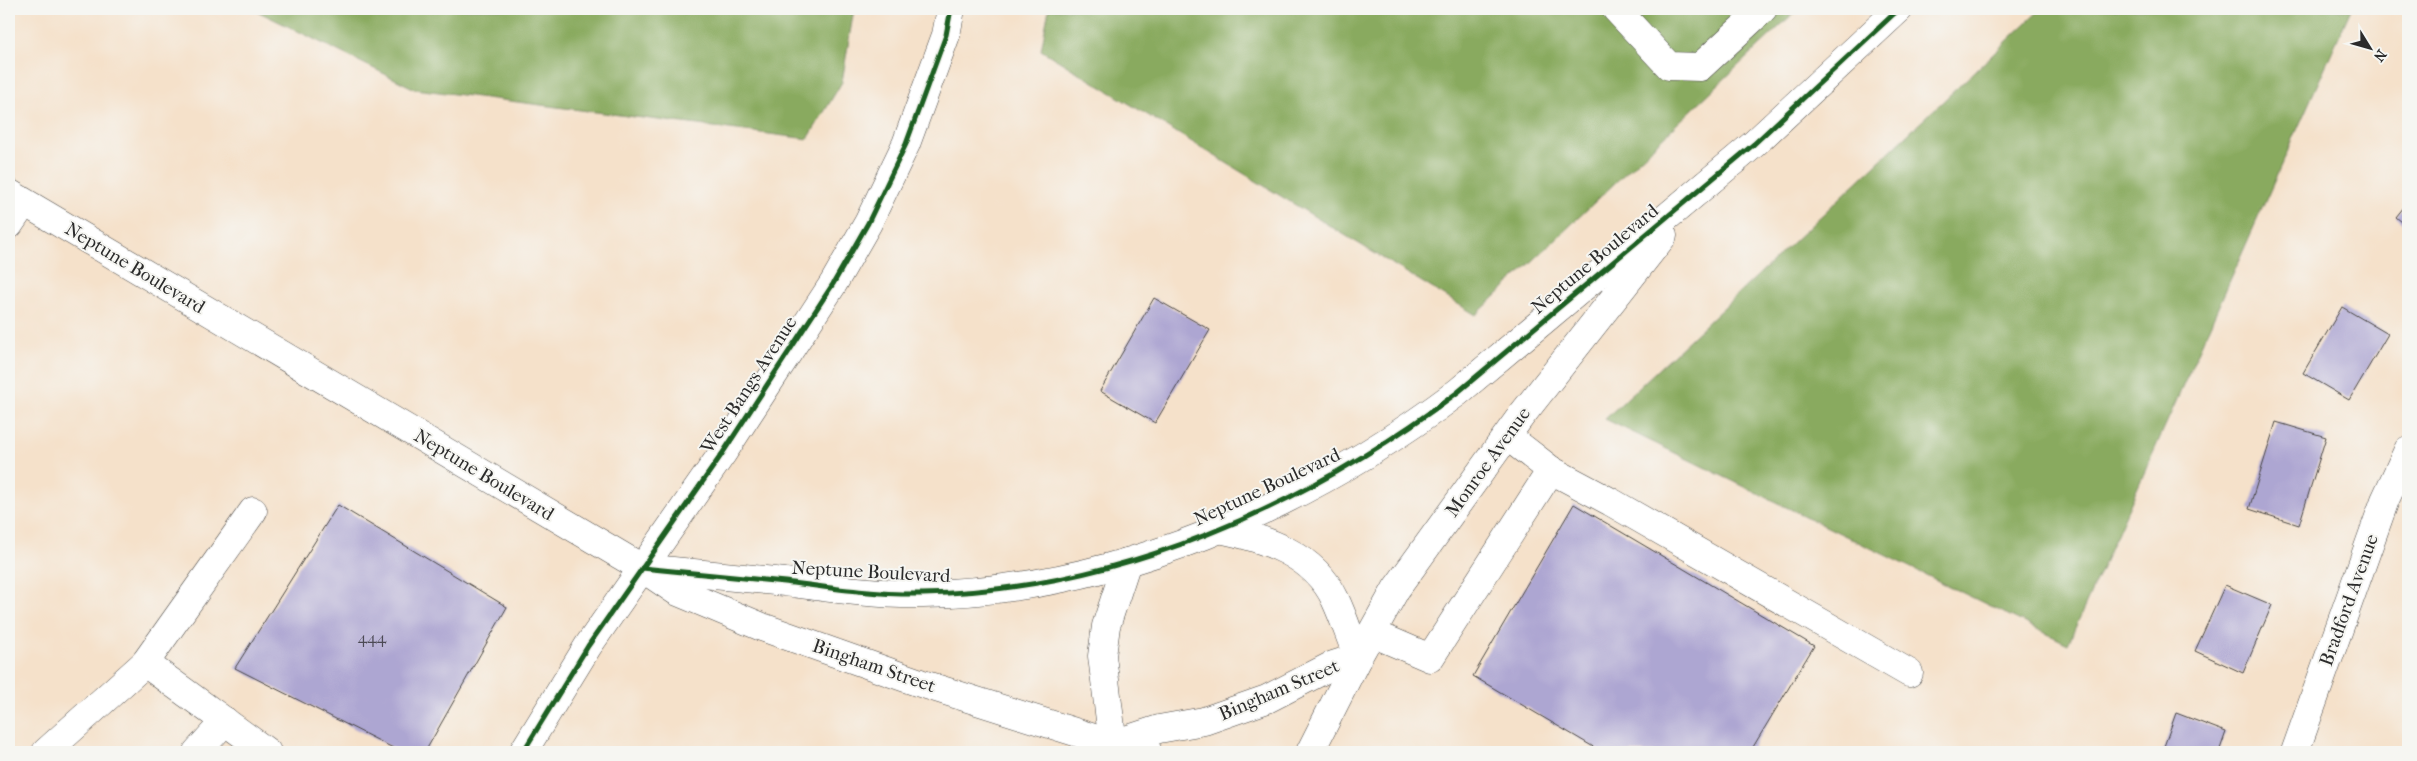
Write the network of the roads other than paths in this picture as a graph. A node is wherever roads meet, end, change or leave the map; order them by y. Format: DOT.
graph roads {
  1 [pos="951,9"];
  2 [pos="1616,9"];
  3 [pos="1763,9"];
  4 [pos="1899,9"];
  5 [pos="1698,192"];
  6 [pos="16,198"];
  7 [pos="9,225"];
  8 [pos="1507,436"];
  9 [pos="2408,450"];
  10 [pos="1551,470"];
  11 [pos="253,511"];
  12 [pos="1219,529"];
  13 [pos="1126,562"];
  14 [pos="642,568"];
  15 [pos="1372,633"];
  16 [pos="1358,657"];
  17 [pos="145,663"];
  18 [pos="1909,673"];
  19 [pos="224,721"];
  20 [pos="1113,744"];
  21 [pos="46,752"];
  22 [pos="196,752"];
  23 [pos="267,752"];
  24 [pos="523,752"];
  25 [pos="1148,752"];
  26 [pos="1310,752"];
  27 [pos="2295,752"];
  1 -- 14 [label="street, West Bangs Avenue"];
  2 -- 3 [label="street"];
  4 -- 5 [label="street, Neptune Boulevard"];
  5 -- 8 [label="street, Monroe Avenue"];
  5 -- 12 [label="street, Neptune Boulevard"];
  6 -- 7 [label="street"];
  6 -- 14 [label="street, Neptune Boulevard"];
  8 -- 10 [label="street"];
  8 -- 15 [label="street, Monroe Avenue"];
  9 -- 27 [label="street, Bradford Avenue"];
  10 -- 15 [label="street"];
  10 -- 18 [label="street"];
  11 -- 17 [label="street"];
  12 -- 13 [label="street, Neptune Boulevard"];
  12 -- 16 [label="street"];
  13 -- 14 [label="street, Neptune Boulevard"];
  13 -- 20 [label="street"];
  14 -- 20 [label="street, Bingham Street"];
  14 -- 24 [label="street, West Bangs Avenue"];
  15 -- 16 [label="street, Monroe Avenue"];
  16 -- 20 [label="street, Bingham Street"];
  16 -- 26 [label="street, Monroe Avenue"];
  17 -- 19 [label="street"];
  17 -- 21 [label="street"];
  19 -- 22 [label="street"];
  19 -- 23 [label="street"];
  20 -- 25 [label="street, Bingham Street"];
}
